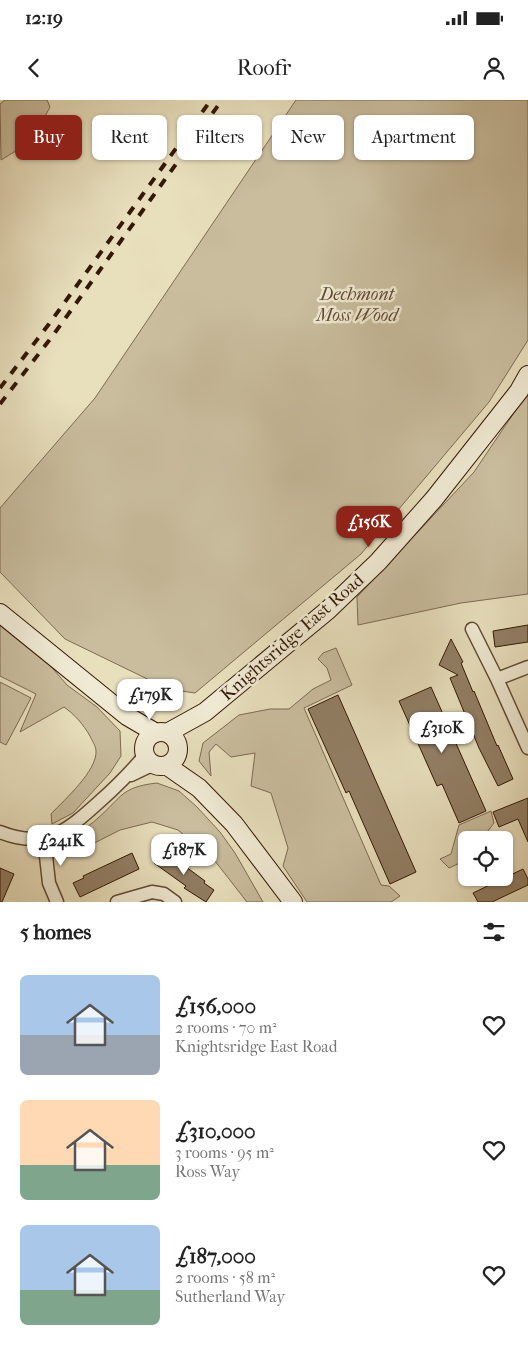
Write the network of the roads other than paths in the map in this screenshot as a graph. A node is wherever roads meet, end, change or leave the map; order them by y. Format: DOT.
graph roads {
  1 [pos="528,375"];
  2 [pos="0,613"];
  3 [pos="472,629"];
  4 [pos="528,667"];
  5 [pos="497,679"];
  6 [pos="528,748"];
  7 [pos="161,749"];
  8 [pos="0,832"];
  9 [pos="44,838"];
  10 [pos="139,899"];
  11 [pos="57,902"];
  12 [pos="117,902"];
  13 [pos="175,902"];
  14 [pos="293,902"];
  1 -- 7 [label="street, Knightsridge East Road"];
  2 -- 7 [label="street"];
  3 -- 5 [label="street"];
  4 -- 5 [label="street"];
  5 -- 6 [label="street"];
  7 -- 9 [label="street"];
  7 -- 14 [label="street"];
  8 -- 9 [label="street"];
  9 -- 11 [label="street"];
  10 -- 12 [label="street"];
  10 -- 13 [label="street"];
}
